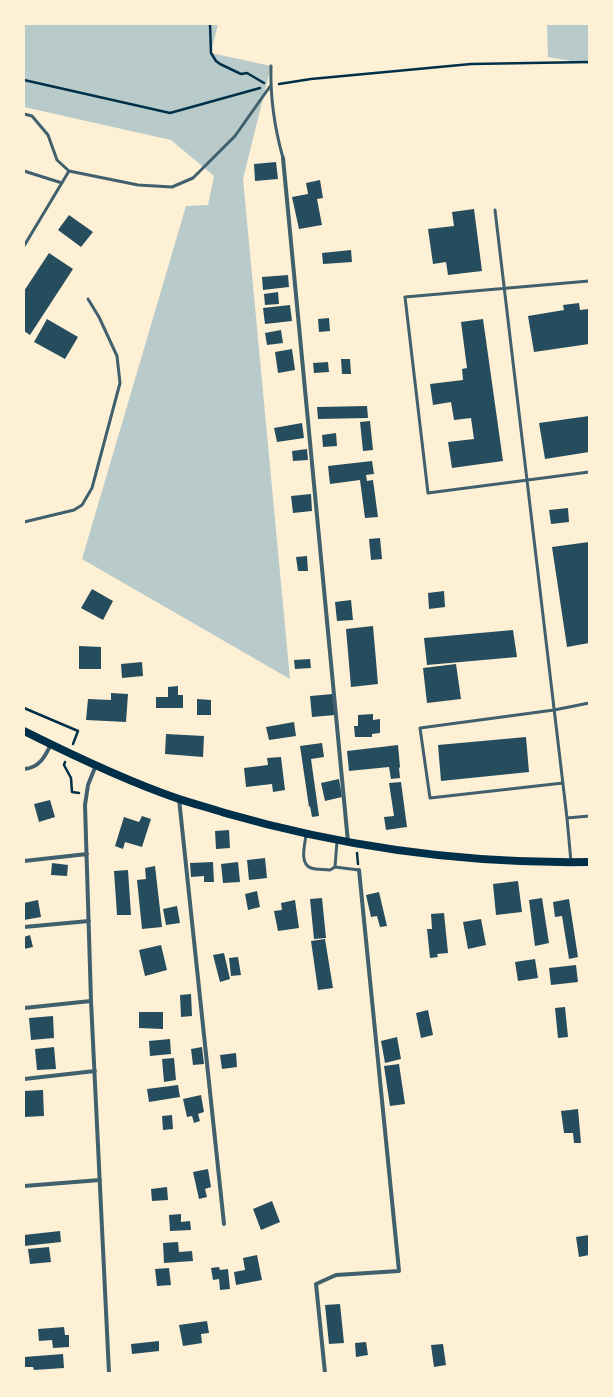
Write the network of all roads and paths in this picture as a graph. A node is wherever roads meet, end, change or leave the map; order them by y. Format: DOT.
graph roads {
  1 [pos="210,24"];
  2 [pos="589,62"];
  3 [pos="272,66"];
  4 [pos="24,80"];
  5 [pos="271,85"];
  6 [pos="24,114"];
  7 [pos="283,158"];
  8 [pos="24,171"];
  9 [pos="69,172"];
  10 [pos="62,183"];
  11 [pos="495,210"];
  12 [pos="24,246"];
  13 [pos="589,281"];
  14 [pos="504,288"];
  15 [pos="88,299"];
  16 [pos="589,472"];
  17 [pos="527,480"];
  18 [pos="24,522"];
  19 [pos="589,704"];
  20 [pos="554,710"];
  21 [pos="24,730"];
  22 [pos="51,744"];
  23 [pos="96,765"];
  24 [pos="24,769"];
  25 [pos="563,783"];
  26 [pos="178,799"];
  27 [pos="589,816"];
  28 [pos="567,818"];
  29 [pos="307,834"];
  30 [pos="337,840"];
  31 [pos="352,843"];
  32 [pos="87,854"];
  33 [pos="24,861"];
  34 [pos="571,862"];
  35 [pos="589,862"];
  36 [pos="335,867"];
  37 [pos="359,870"];
  38 [pos="89,921"];
  39 [pos="24,927"];
  40 [pos="92,1002"];
  41 [pos="24,1008"];
  42 [pos="95,1071"];
  43 [pos="24,1079"];
  44 [pos="100,1180"];
  45 [pos="24,1186"];
  46 [pos="224,1224"];
  47 [pos="109,1373"];
  48 [pos="325,1373"];
  1 -- 5 [label="path"];
  2 -- 5 [label="path"];
  3 -- 5 [label="lane"];
  4 -- 5 [label="path"];
  5 -- 7 [label="lane"];
  5 -- 9 [label="lane"];
  6 -- 9 [label="lane"];
  7 -- 31 [label="street"];
  8 -- 10 [label="lane"];
  9 -- 10 [label="lane"];
  10 -- 12 [label="lane"];
  11 -- 14 [label="lane"];
  13 -- 14 [label="lane"];
  14 -- 17 [label="lane"];
  14 -- 17 [label="lane"];
  15 -- 18 [label="lane"];
  16 -- 17 [label="lane"];
  17 -- 20 [label="lane"];
  19 -- 20 [label="lane"];
  20 -- 25 [label="lane"];
  20 -- 25 [label="lane"];
  21 -- 22 [label="main road"];
  22 -- 23 [label="main road"];
  22 -- 24 [label="street"];
  23 -- 26 [label="main road"];
  23 -- 32 [label="street"];
  25 -- 28 [label="lane"];
  26 -- 29 [label="main road"];
  26 -- 46 [label="street"];
  27 -- 28 [label="lane"];
  28 -- 34 [label="lane"];
  29 -- 30 [label="main road"];
  29 -- 36 [label="lane"];
  30 -- 31 [label="main road"];
  30 -- 36 [label="lane"];
  31 -- 34 [label="main road"];
  31 -- 37 [label="path"];
  32 -- 33 [label="street"];
  32 -- 38 [label="street"];
  34 -- 35 [label="main road"];
  36 -- 37 [label="lane"];
  37 -- 48 [label="street"];
  38 -- 39 [label="street"];
  38 -- 40 [label="street"];
  40 -- 41 [label="street"];
  40 -- 42 [label="street"];
  42 -- 43 [label="street"];
  42 -- 44 [label="street"];
  44 -- 45 [label="street"];
  44 -- 47 [label="street"];
}
